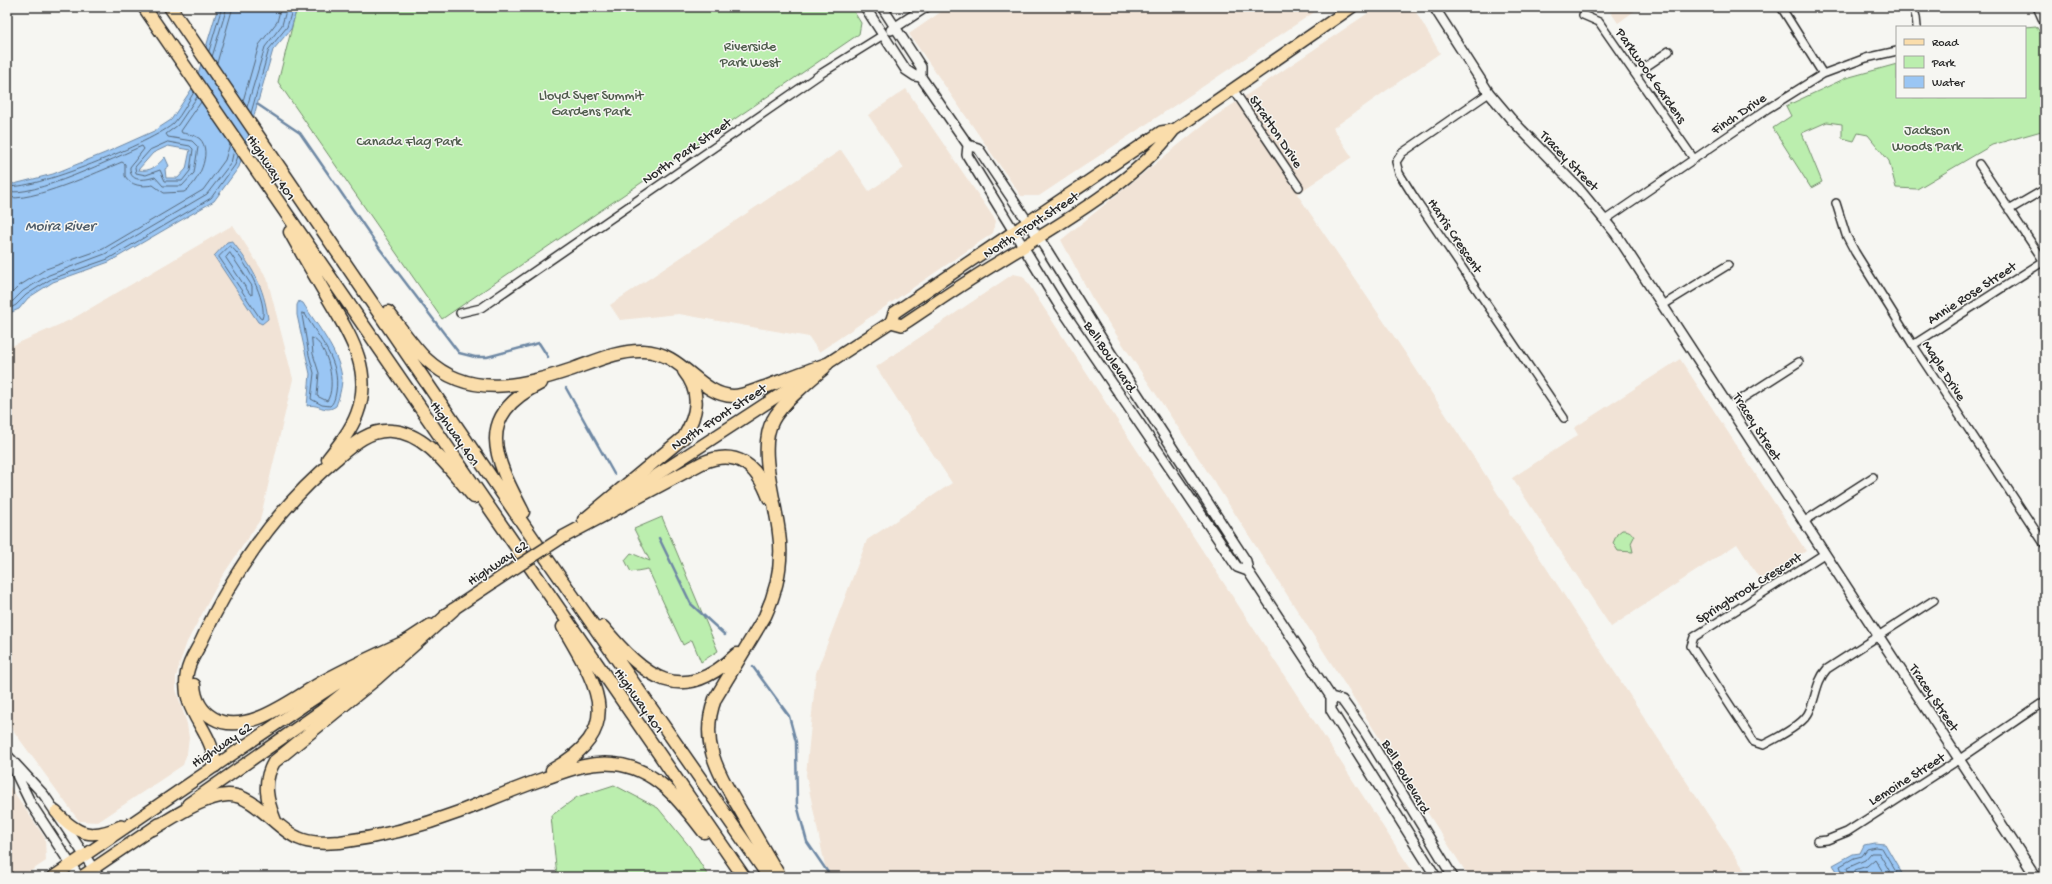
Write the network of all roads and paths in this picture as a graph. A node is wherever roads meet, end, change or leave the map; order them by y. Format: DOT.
graph roads {
  1 [pos="144,7"];
  2 [pos="170,7"];
  3 [pos="865,7"];
  4 [pos="882,7"];
  5 [pos="926,7"];
  6 [pos="1352,7"];
  7 [pos="1434,7"];
  8 [pos="1781,7"];
  9 [pos="1912,7"];
  10 [pos="2037,7"];
  11 [pos="1583,15"];
  12 [pos="2045,24"];
  13 [pos="1917,26"];
  14 [pos="895,28"];
  15 [pos="883,35"];
  16 [pos="1669,51"];
  17 [pos="1896,51"];
  18 [pos="1636,74"];
  19 [pos="1823,74"];
  20 [pos="921,77"];
  21 [pos="1233,89"];
  22 [pos="1489,93"];
  23 [pos="1174,130"];
  24 [pos="968,144"];
  25 [pos="1694,158"];
  26 [pos="1979,164"];
  27 [pos="260,176"];
  28 [pos="1299,187"];
  29 [pos="2045,190"];
  30 [pos="1836,203"];
  31 [pos="2009,210"];
  32 [pos="1606,220"];
  33 [pos="1028,222"];
  34 [pos="324,232"];
  35 [pos="1014,232"];
  36 [pos="1038,237"];
  37 [pos="1023,247"];
  38 [pos="2044,262"];
  39 [pos="1728,265"];
  40 [pos="1663,305"];
  41 [pos="460,314"];
  42 [pos="891,322"];
  43 [pos="1913,345"];
  44 [pos="672,359"];
  45 [pos="1799,362"];
  46 [pos="827,364"];
  47 [pos="565,372"];
  48 [pos="1729,407"];
  49 [pos="1564,418"];
  50 [pos="1872,477"];
  51 [pos="313,478"];
  52 [pos="777,518"];
  53 [pos="1803,522"];
  54 [pos="508,535"];
  55 [pos="563,537"];
  56 [pos="2045,545"];
  57 [pos="518,549"];
  58 [pos="1824,554"];
  59 [pos="547,559"];
  60 [pos="1248,571"];
  61 [pos="557,573"];
  62 [pos="1934,600"];
  63 [pos="453,610"];
  64 [pos="1877,636"];
  65 [pos="409,640"];
  66 [pos="200,644"];
  67 [pos="745,647"];
  68 [pos="1331,697"];
  69 [pos="2045,700"];
  70 [pos="7,756"];
  71 [pos="1960,759"];
  72 [pos="215,766"];
  73 [pos="512,790"];
  74 [pos="151,810"];
  75 [pos="56,812"];
  76 [pos="276,822"];
  77 [pos="153,829"];
  78 [pos="1818,841"];
  79 [pos="86,855"];
  80 [pos="71,865"];
  81 [pos="97,873"];
  82 [pos="53,877"];
  83 [pos="80,877"];
  84 [pos="739,877"];
  85 [pos="744,877"];
  86 [pos="769,877"];
  87 [pos="780,877"];
  88 [pos="1436,877"];
  89 [pos="1453,877"];
  90 [pos="2036,877"];
  1 -- 27 [label="highway, Highway 401"];
  2 -- 34 [label="highway, Highway 401"];
  3 -- 15 [label="main road, Bell Boulevard"];
  4 -- 14 [label="main road, Bell Boulevard"];
  5 -- 14 [label="main road, North Park Street"];
  6 -- 21 [label="main road, North Front Street"];
  7 -- 22 [label="main road, Tracey Street"];
  8 -- 19 [label="street"];
  9 -- 13 [label="street"];
  10 -- 12 [label="street"];
  11 -- 18 [label="street, Parkwood Gardens"];
  14 -- 15 [label="main road, North Park Street"];
  14 -- 20 [label="main road, Bell Boulevard"];
  15 -- 20 [label="main road, Bell Boulevard"];
  15 -- 41 [label="street, North Park Street"];
  16 -- 18 [label="street"];
  17 -- 19 [label="street, Finch Drive"];
  18 -- 25 [label="street, Parkwood Gardens"];
  19 -- 25 [label="street, Finch Drive"];
  20 -- 24 [label="main road, Bell Boulevard"];
  21 -- 23 [label="main road, North Front Street"];
  21 -- 28 [label="street, Stratton Drive"];
  22 -- 32 [label="main road, Tracey Street"];
  22 -- 49 [label="street, Harris Crescent"];
  23 -- 33 [label="main road, North Front Street"];
  23 -- 36 [label="main road, North Front Street"];
  24 -- 33 [label="main road, Bell Boulevard"];
  24 -- 35 [label="main road, Bell Boulevard"];
  25 -- 32 [label="street, Finch Drive"];
  26 -- 31 [label="street"];
  27 -- 51 [label="highway"];
  27 -- 54 [label="highway, Highway 401"];
  29 -- 31 [label="street"];
  30 -- 43 [label="street, Maple Drive"];
  31 -- 38 [label="street"];
  32 -- 40 [label="main road, Tracey Street"];
  33 -- 35 [label="main road, North Front Street"];
  33 -- 36 [label="main road, Bell Boulevard"];
  34 -- 47 [label="highway"];
  34 -- 59 [label="highway, Highway 401"];
  35 -- 37 [label="main road, Bell Boulevard"];
  35 -- 42 [label="main road, North Front Street"];
  36 -- 37 [label="main road, North Front Street"];
  36 -- 60 [label="main road, Bell Boulevard"];
  37 -- 42 [label="main road, North Front Street"];
  37 -- 60 [label="main road, Bell Boulevard"];
  38 -- 43 [label="street, Annie Rose Street"];
  39 -- 40 [label="street"];
  40 -- 48 [label="main road, Tracey Street"];
  42 -- 46 [label="main road, North Front Street"];
  43 -- 56 [label="street, Maple Drive"];
  44 -- 46 [label="highway"];
  44 -- 47 [label="highway"];
  44 -- 55 [label="highway"];
  45 -- 48 [label="street"];
  46 -- 52 [label="highway"];
  46 -- 55 [label="main road, North Front Street"];
  47 -- 59 [label="highway"];
  48 -- 53 [label="main road, Tracey Street"];
  50 -- 53 [label="street"];
  51 -- 54 [label="highway"];
  51 -- 66 [label="highway"];
  52 -- 55 [label="highway"];
  52 -- 67 [label="highway"];
  53 -- 58 [label="main road, Tracey Street"];
  54 -- 57 [label="highway, Highway 401"];
  55 -- 63 [label="main road, Highway 62, bridge"];
  57 -- 73 [label="highway"];
  57 -- 85 [label="highway, Highway 401"];
  58 -- 64 [label="main road, Tracey Street"];
  58 -- 64 [label="street, Springbrook Crescent"];
  59 -- 61 [label="highway, Highway 401"];
  60 -- 68 [label="main road, Bell Boulevard"];
  61 -- 67 [label="highway"];
  61 -- 86 [label="highway, Highway 401"];
  62 -- 64 [label="street"];
  63 -- 65 [label="main road, Highway 62"];
  63 -- 76 [label="highway"];
  64 -- 71 [label="main road, Tracey Street"];
  65 -- 66 [label="highway"];
  65 -- 72 [label="main road, Highway 62"];
  65 -- 77 [label="main road, Highway 62"];
  66 -- 72 [label="highway"];
  67 -- 87 [label="highway"];
  68 -- 88 [label="main road, Bell Boulevard"];
  68 -- 89 [label="main road, Bell Boulevard"];
  69 -- 71 [label="street, Lemoine Street"];
  70 -- 75 [label="main road"];
  70 -- 80 [label="main road"];
  71 -- 78 [label="street, Lemoine Street"];
  71 -- 90 [label="main road, Tracey Street"];
  72 -- 74 [label="main road, Highway 62"];
  73 -- 76 [label="highway"];
  73 -- 84 [label="highway"];
  74 -- 75 [label="main road"];
  74 -- 79 [label="main road, Highway 62"];
  75 -- 79 [label="main road"];
  76 -- 77 [label="highway"];
  77 -- 81 [label="main road, Highway 62"];
  79 -- 80 [label="main road, Highway 62"];
  79 -- 81 [label="main road"];
  80 -- 82 [label="main road, Highway 62"];
  80 -- 83 [label="main road"];
  81 -- 83 [label="main road, Highway 62"];
}
